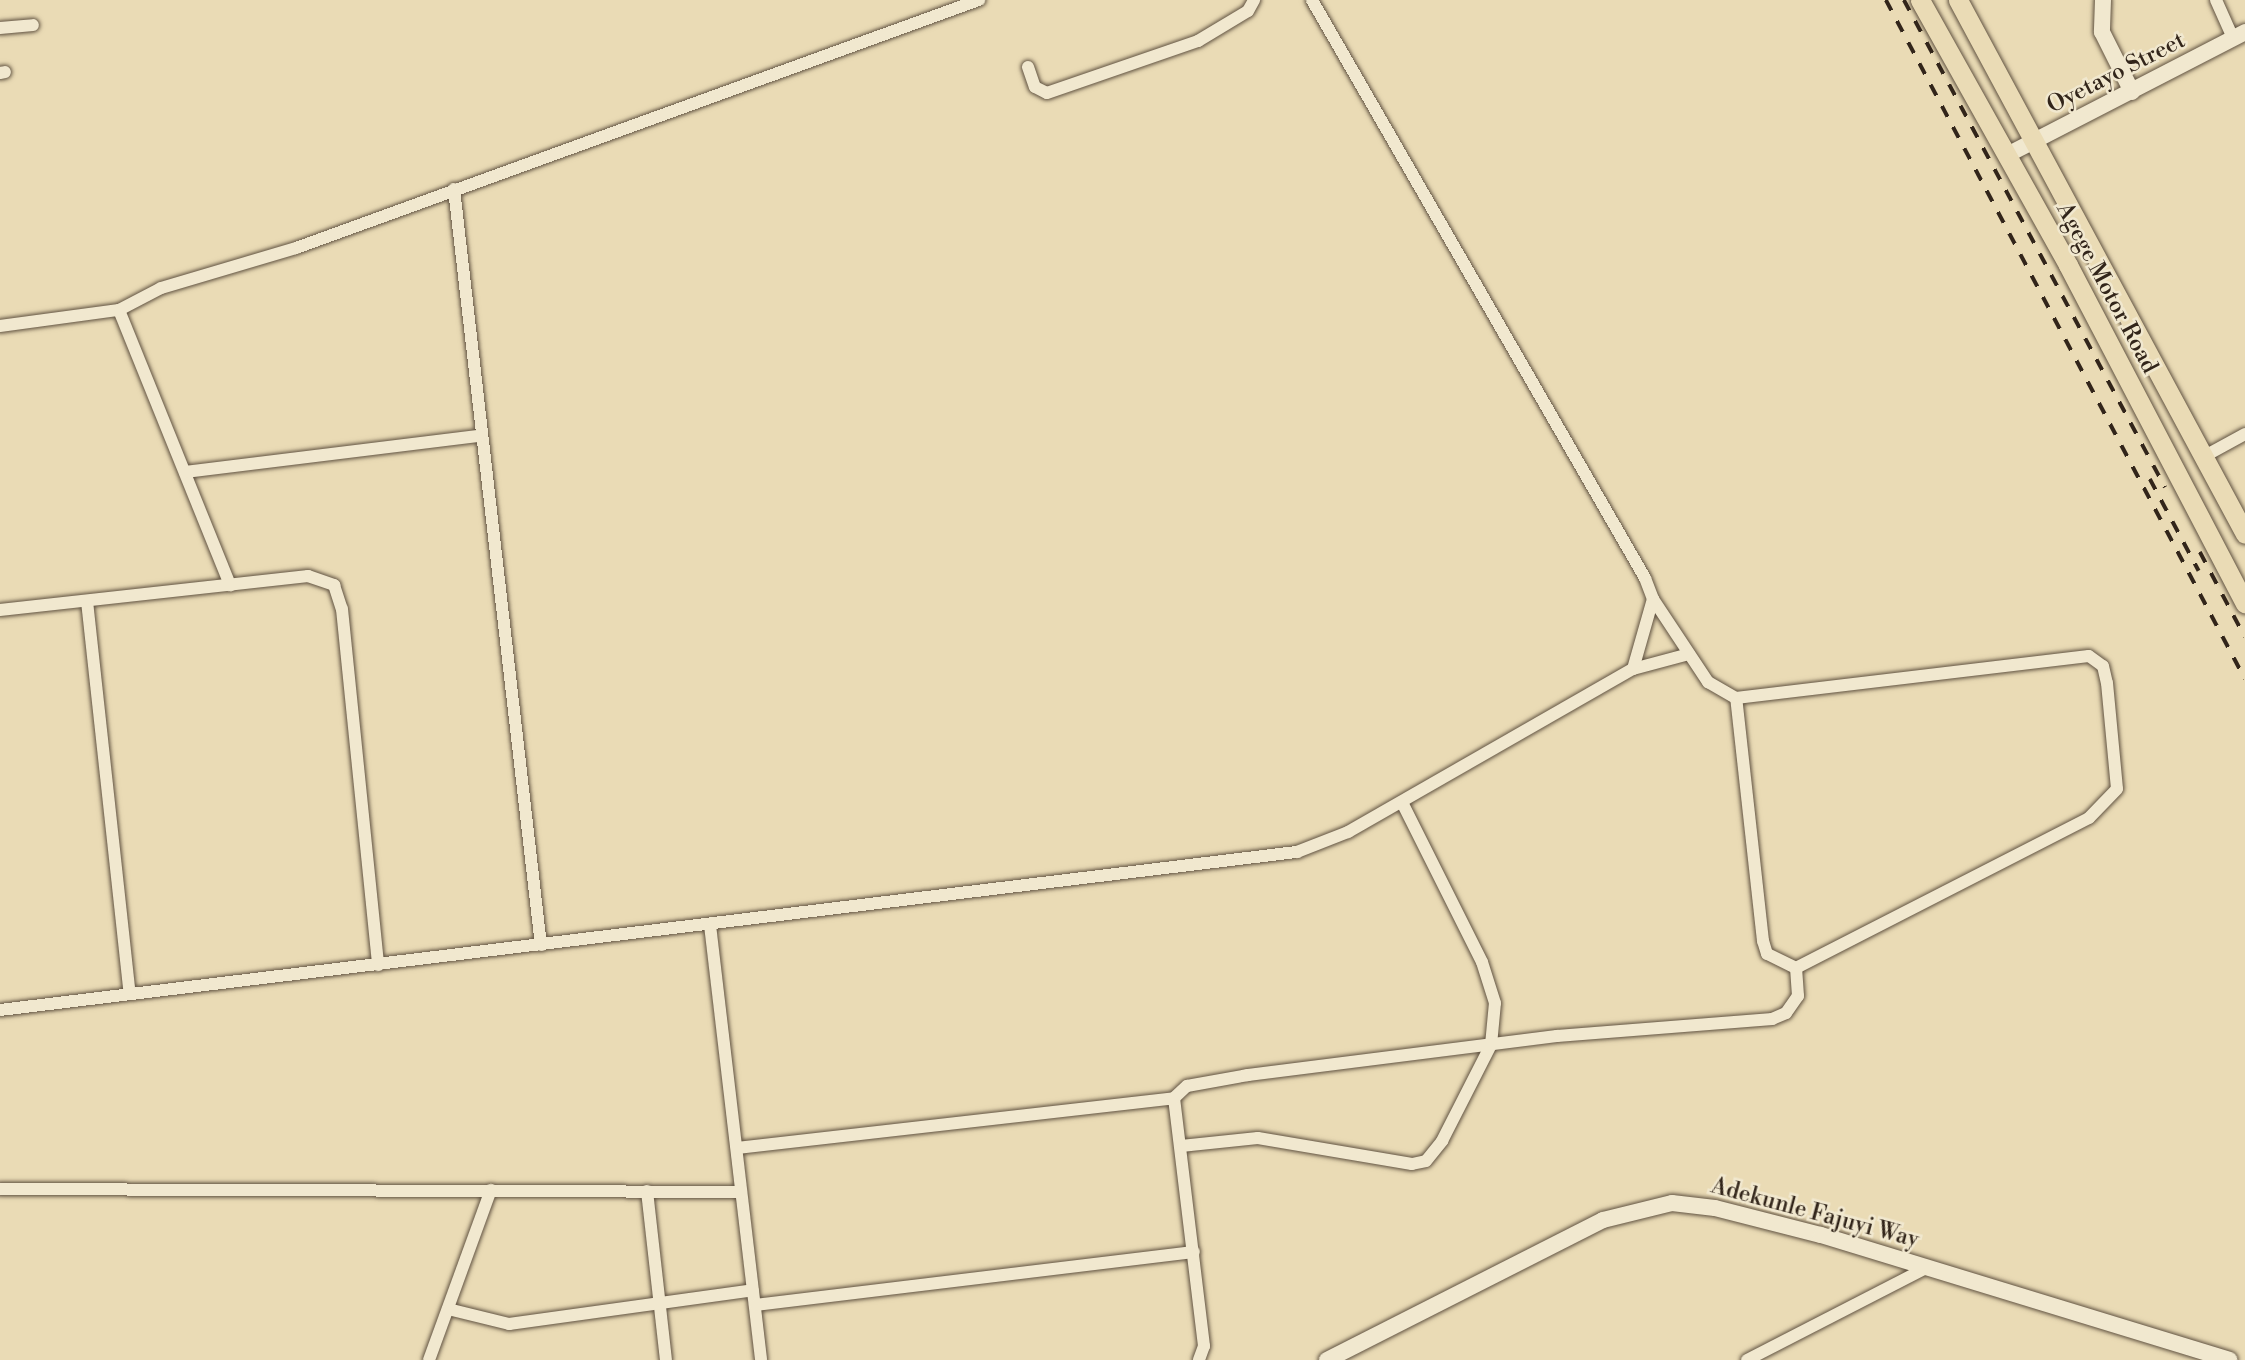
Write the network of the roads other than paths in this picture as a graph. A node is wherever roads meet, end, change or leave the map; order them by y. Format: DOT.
graph roads {
  1 [pos="979,0"];
  2 [pos="1254,0"];
  3 [pos="1312,0"];
  4 [pos="1920,0"];
  5 [pos="1958,0"];
  6 [pos="2103,0"];
  7 [pos="2216,0"];
  8 [pos="33,25"];
  9 [pos="0,28"];
  10 [pos="2239,35"];
  11 [pos="1028,66"];
  12 [pos="2132,92"];
  13 [pos="2035,141"];
  14 [pos="2007,155"];
  15 [pos="454,190"];
  16 [pos="119,310"];
  17 [pos="0,326"];
  18 [pos="2245,434"];
  19 [pos="480,436"];
  20 [pos="2203,457"];
  21 [pos="184,472"];
  22 [pos="2245,534"];
  23 [pos="230,585"];
  24 [pos="1653,599"];
  25 [pos="87,601"];
  26 [pos="2245,603"];
  27 [pos="0,610"];
  28 [pos="1689,654"];
  29 [pos="1633,669"];
  30 [pos="1736,698"];
  31 [pos="1402,802"];
  32 [pos="710,925"];
  33 [pos="541,945"];
  34 [pos="378,965"];
  35 [pos="1796,968"];
  36 [pos="130,994"];
  37 [pos="0,1010"];
  38 [pos="1491,1045"];
  39 [pos="1174,1098"];
  40 [pos="1181,1146"];
  41 [pos="737,1148"];
  42 [pos="0,1189"];
  43 [pos="491,1190"];
  44 [pos="647,1191"];
  45 [pos="741,1192"];
  46 [pos="1194,1252"];
  47 [pos="1928,1267"];
  48 [pos="753,1290"];
  49 [pos="658,1305"];
  50 [pos="755,1305"];
  51 [pos="447,1309"];
  52 [pos="429,1360"];
  53 [pos="666,1360"];
  54 [pos="761,1360"];
  55 [pos="1199,1360"];
  56 [pos="1327,1360"];
  57 [pos="1747,1360"];
  58 [pos="2229,1360"];
  1 -- 15 [label="street"];
  2 -- 11 [label="street"];
  3 -- 24 [label="street"];
  4 -- 14 [label="highway, Agege Motor Road"];
  5 -- 13 [label="highway, Agege Motor Road"];
  6 -- 12 [label="street"];
  7 -- 10 [label="street"];
  8 -- 9 [label="street"];
  10 -- 12 [label="street, Oyetayo Street"];
  12 -- 13 [label="street, Oyetayo Street"];
  13 -- 14 [label="street, Oyetayo Street"];
  13 -- 20 [label="highway, Agege Motor Road"];
  14 -- 26 [label="highway, Agege Motor Road"];
  15 -- 16 [label="street"];
  15 -- 19 [label="street"];
  16 -- 17 [label="street"];
  16 -- 21 [label="street"];
  18 -- 20 [label="street"];
  19 -- 21 [label="street"];
  19 -- 33 [label="street"];
  20 -- 22 [label="highway, Agege Motor Road"];
  21 -- 23 [label="street"];
  23 -- 25 [label="street"];
  23 -- 34 [label="street"];
  24 -- 28 [label="street"];
  24 -- 29 [label="street"];
  25 -- 27 [label="street"];
  25 -- 36 [label="street"];
  28 -- 29 [label="street"];
  28 -- 30 [label="street"];
  29 -- 31 [label="street"];
  30 -- 35 [label="street"];
  30 -- 35 [label="street"];
  31 -- 32 [label="street"];
  31 -- 38 [label="street"];
  32 -- 33 [label="street"];
  32 -- 41 [label="street"];
  33 -- 34 [label="street"];
  34 -- 36 [label="street"];
  35 -- 38 [label="street"];
  36 -- 37 [label="street"];
  38 -- 39 [label="street"];
  38 -- 40 [label="street"];
  39 -- 40 [label="street"];
  39 -- 41 [label="street"];
  40 -- 46 [label="street"];
  41 -- 45 [label="street"];
  42 -- 43 [label="street"];
  43 -- 44 [label="street"];
  43 -- 51 [label="street"];
  44 -- 45 [label="street"];
  44 -- 49 [label="street"];
  45 -- 48 [label="street"];
  46 -- 50 [label="street"];
  46 -- 55 [label="street"];
  47 -- 56 [label="street, Adekunle Fajuyi Way"];
  47 -- 57 [label="street"];
  47 -- 58 [label="street, Adekunle Fajuyi Way"];
  48 -- 49 [label="street"];
  48 -- 50 [label="street"];
  49 -- 51 [label="street"];
  49 -- 53 [label="street"];
  50 -- 54 [label="street"];
  51 -- 52 [label="street"];
}
